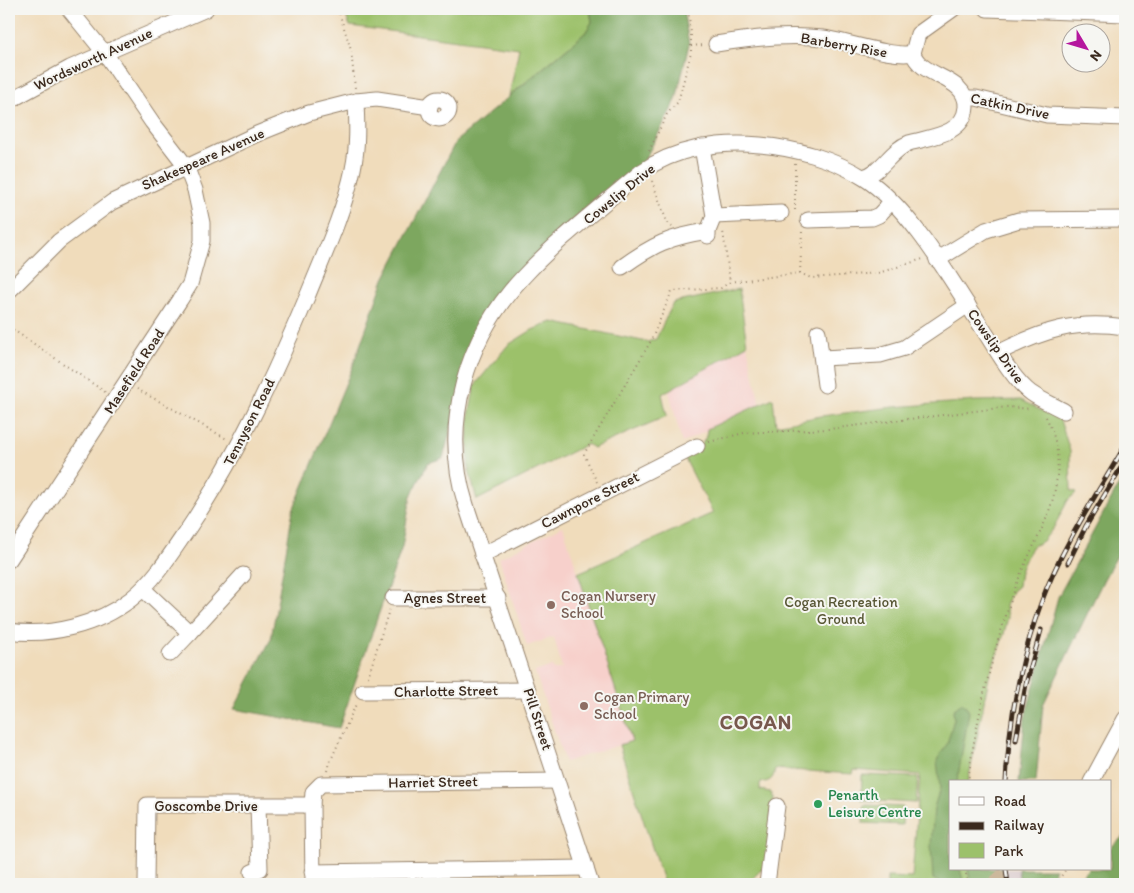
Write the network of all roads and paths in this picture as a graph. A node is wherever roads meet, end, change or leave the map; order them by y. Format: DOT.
graph roads {
  1 [pos="69,9"];
  2 [pos="206,9"];
  3 [pos="338,9"];
  4 [pos="688,9"];
  5 [pos="953,9"];
  6 [pos="987,9"];
  7 [pos="1125,14"];
  8 [pos="716,44"];
  9 [pos="104,53"];
  10 [pos="912,53"];
  11 [pos="965,98"];
  12 [pos="9,101"];
  13 [pos="356,101"];
  14 [pos="430,107"];
  15 [pos="1125,118"];
  16 [pos="702,147"];
  17 [pos="795,151"];
  18 [pos="186,166"];
  19 [pos="648,167"];
  20 [pos="863,177"];
  21 [pos="891,202"];
  22 [pos="781,213"];
  23 [pos="719,215"];
  24 [pos="1125,219"];
  25 [pos="806,221"];
  26 [pos="679,235"];
  27 [pos="937,260"];
  28 [pos="622,268"];
  29 [pos="800,273"];
  30 [pos="730,282"];
  31 [pos="9,291"];
  32 [pos="968,305"];
  33 [pos="1125,326"];
  34 [pos="9,327"];
  35 [pos="818,332"];
  36 [pos="1000,352"];
  37 [pos="822,358"];
  38 [pos="127,382"];
  39 [pos="824,385"];
  40 [pos="115,399"];
  41 [pos="1064,411"];
  42 [pos="1038,412"];
  43 [pos="1044,414"];
  44 [pos="239,446"];
  45 [pos="697,446"];
  46 [pos="603,493"];
  47 [pos="482,555"];
  48 [pos="9,560"];
  49 [pos="243,575"];
  50 [pos="143,588"];
  51 [pos="393,598"];
  52 [pos="498,598"];
  53 [pos="9,630"];
  54 [pos="190,633"];
  55 [pos="170,654"];
  56 [pos="528,690"];
  57 [pos="363,691"];
  58 [pos="1125,718"];
  59 [pos="968,780"];
  60 [pos="1092,780"];
  61 [pos="557,781"];
  62 [pos="313,799"];
  63 [pos="258,806"];
  64 [pos="777,806"];
  65 [pos="586,868"];
  66 [pos="965,870"];
  67 [pos="1065,870"];
  68 [pos="252,872"];
  69 [pos="313,878"];
  70 [pos="146,884"];
  71 [pos="591,884"];
  72 [pos="767,884"];
  73 [pos="968,884"];
  74 [pos="1056,884"];
  1 -- 9 [label="street, Masefield Road"];
  2 -- 9 [label="street, Wordsworth Avenue"];
  3 -- 13 [label="path"];
  4 -- 19 [label="path"];
  5 -- 10 [label="street"];
  6 -- 7 [label="street"];
  8 -- 10 [label="street, Barberry Rise"];
  9 -- 12 [label="street, Wordsworth Avenue"];
  9 -- 18 [label="street, Masefield Road"];
  10 -- 11 [label="street, Catkin Drive"];
  11 -- 15 [label="street, Catkin Drive"];
  11 -- 20 [label="street"];
  13 -- 14 [label="street, Shakespeare Avenue"];
  13 -- 18 [label="street, Shakespeare Avenue"];
  13 -- 44 [label="street, Tennyson Road"];
  16 -- 17 [label="street, Cowslip Drive"];
  16 -- 19 [label="street, Cowslip Drive"];
  16 -- 23 [label="street"];
  17 -- 20 [label="street, Cowslip Drive"];
  17 -- 25 [label="path"];
  18 -- 31 [label="street, Shakespeare Avenue"];
  18 -- 38 [label="street, Masefield Road"];
  19 -- 26 [label="path"];
  19 -- 47 [label="street, Cowslip Drive"];
  20 -- 21 [label="street, Cowslip Drive"];
  21 -- 25 [label="street"];
  21 -- 27 [label="street, Cowslip Drive"];
  22 -- 23 [label="street"];
  23 -- 26 [label="street"];
  23 -- 30 [label="path"];
  24 -- 27 [label="street"];
  25 -- 29 [label="path"];
  26 -- 28 [label="street"];
  27 -- 29 [label="path"];
  27 -- 32 [label="street, Cowslip Drive"];
  29 -- 30 [label="path"];
  30 -- 46 [label="path"];
  32 -- 36 [label="street, Cowslip Drive"];
  32 -- 37 [label="street"];
  33 -- 36 [label="street"];
  34 -- 40 [label="path"];
  35 -- 37 [label="street"];
  36 -- 41 [label="street, Cowslip Drive"];
  37 -- 39 [label="street"];
  38 -- 40 [label="street, Masefield Road"];
  38 -- 44 [label="path"];
  40 -- 48 [label="street, Masefield Road"];
  42 -- 45 [label="path"];
  43 -- 59 [label="path"];
  44 -- 50 [label="street, Tennyson Road"];
  45 -- 46 [label="street, Cawnpore Street"];
  46 -- 47 [label="street, Cawnpore Street"];
  47 -- 52 [label="street, Pill Street"];
  49 -- 54 [label="street"];
  50 -- 53 [label="street, Tennyson Road"];
  50 -- 54 [label="street"];
  51 -- 52 [label="street, Agnes Street"];
  52 -- 56 [label="street, Pill Street"];
  54 -- 55 [label="street"];
  56 -- 57 [label="street, Charlotte Street"];
  56 -- 61 [label="street, Pill Street"];
  58 -- 60 [label="street"];
  61 -- 62 [label="street, Harriet Street"];
  61 -- 65 [label="street, Pill Street"];
  62 -- 63 [label="street, Goscombe Drive"];
  62 -- 69 [label="street"];
  63 -- 68 [label="street"];
  63 -- 70 [label="street, Goscombe Drive"];
  64 -- 72 [label="street"];
  65 -- 69 [label="street"];
  65 -- 71 [label="street, Pill Street"];
  66 -- 73 [label="path"];
  67 -- 74 [label="path"];
}
